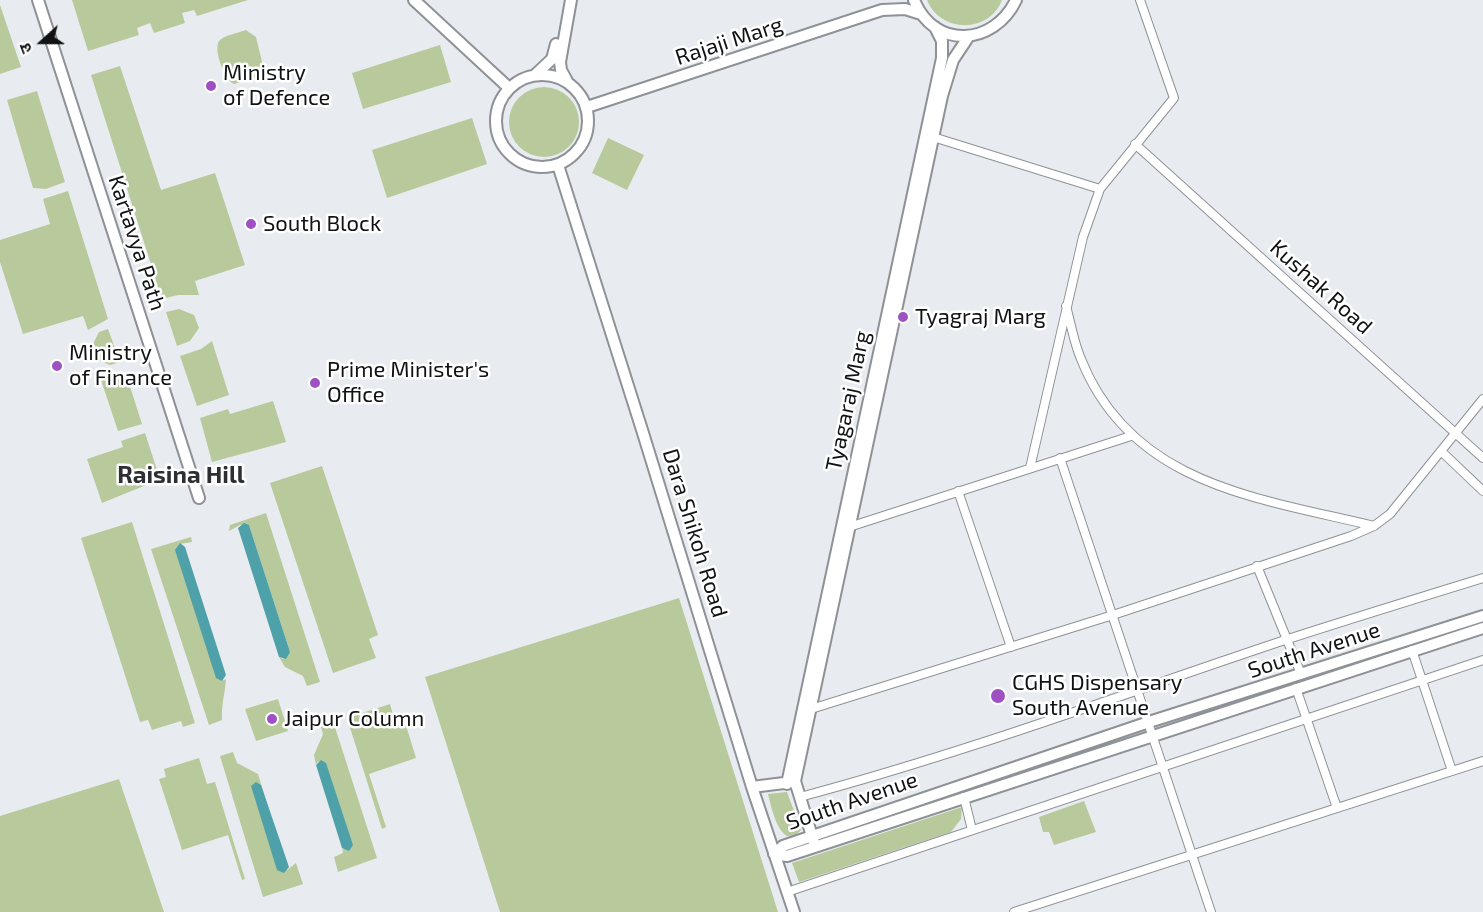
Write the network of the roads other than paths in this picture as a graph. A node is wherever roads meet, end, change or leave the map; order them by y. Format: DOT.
graph roads {
  1 [pos="38,0"];
  2 [pos="414,0"];
  3 [pos="566,0"];
  4 [pos="571,0"];
  5 [pos="895,0"];
  6 [pos="914,0"];
  7 [pos="1016,0"];
  8 [pos="1140,0"];
  9 [pos="882,10"];
  10 [pos="921,14"];
  11 [pos="935,27"];
  12 [pos="969,36"];
  13 [pos="947,59"];
  14 [pos="535,75"];
  15 [pos="567,82"];
  16 [pos="509,88"];
  17 [pos="587,107"];
  18 [pos="933,137"];
  19 [pos="1135,144"];
  20 [pos="558,165"];
  21 [pos="1100,189"];
  22 [pos="1066,305"];
  23 [pos="1483,399"];
  24 [pos="1454,432"];
  25 [pos="1131,436"];
  26 [pos="1441,451"];
  27 [pos="1483,458"];
  28 [pos="1060,459"];
  29 [pos="1030,468"];
  30 [pos="958,491"];
  31 [pos="1483,491"];
  32 [pos="199,498"];
  33 [pos="1374,526"];
  34 [pos="849,528"];
  35 [pos="1257,566"];
  36 [pos="1483,578"];
  37 [pos="1113,615"];
  38 [pos="1483,616"];
  39 [pos="1483,628"];
  40 [pos="1287,640"];
  41 [pos="1011,647"];
  42 [pos="1412,650"];
  43 [pos="1483,660"];
  44 [pos="1301,674"];
  45 [pos="1423,680"];
  46 [pos="1296,688"];
  47 [pos="1138,692"];
  48 [pos="811,709"];
  49 [pos="1307,719"];
  50 [pos="1149,722"];
  51 [pos="1153,735"];
  52 [pos="1483,761"];
  53 [pos="1163,766"];
  54 [pos="1452,771"];
  55 [pos="791,782"];
  56 [pos="752,787"];
  57 [pos="800,797"];
  58 [pos="964,797"];
  59 [pos="1337,808"];
  60 [pos="972,830"];
  61 [pos="814,840"];
  62 [pos="774,854"];
  63 [pos="1192,855"];
  64 [pos="787,892"];
  65 [pos="794,912"];
  66 [pos="1014,912"];
  67 [pos="1211,912"];
  1 -- 32 [label="main road, Kartavya Path"];
  2 -- 16 [label="main road"];
  3 -- 14 [label="main road"];
  4 -- 15 [label="main road"];
  5 -- 9 [label="main road, Rajaji Marg"];
  6 -- 10 [label="main road"];
  7 -- 12 [label="main road"];
  8 -- 19 [label="street"];
  9 -- 10 [label="main road, Rajaji Marg"];
  9 -- 17 [label="main road, Rajaji Marg"];
  10 -- 11 [label="main road"];
  11 -- 12 [label="main road"];
  11 -- 13 [label="main road, Tyagaraj Marg"];
  12 -- 13 [label="main road, Tyagaraj Marg"];
  13 -- 18 [label="main road, Tyagaraj Marg"];
  13 -- 55 [label="main road, Tyagaraj Marg"];
  14 -- 15 [label="main road"];
  14 -- 16 [label="main road"];
  15 -- 17 [label="main road"];
  16 -- 20 [label="main road"];
  17 -- 20 [label="main road"];
  18 -- 21 [label="street"];
  18 -- 34 [label="main road, Tyagaraj Marg"];
  19 -- 21 [label="street"];
  19 -- 24 [label="street, Kushak Road"];
  20 -- 56 [label="main road, Dara Shikoh Road"];
  21 -- 22 [label="street"];
  22 -- 25 [label="street"];
  22 -- 29 [label="street"];
  23 -- 24 [label="street"];
  24 -- 26 [label="street"];
  24 -- 27 [label="street, Kushak Road"];
  25 -- 28 [label="street"];
  25 -- 33 [label="street"];
  26 -- 31 [label="street"];
  26 -- 33 [label="street"];
  28 -- 29 [label="street"];
  28 -- 37 [label="street"];
  29 -- 30 [label="street"];
  30 -- 34 [label="street"];
  30 -- 41 [label="street"];
  33 -- 35 [label="street"];
  34 -- 48 [label="main road, Tyagaraj Marg"];
  35 -- 37 [label="street"];
  35 -- 40 [label="street"];
  36 -- 40 [label="street"];
  37 -- 41 [label="street"];
  37 -- 47 [label="street"];
  38 -- 44 [label="main road, South Avenue"];
  39 -- 42 [label="main road, South Avenue"];
  40 -- 44 [label="street"];
  40 -- 47 [label="street"];
  41 -- 48 [label="street"];
  42 -- 45 [label="street"];
  42 -- 46 [label="main road, South Avenue"];
  43 -- 45 [label="street"];
  44 -- 50 [label="main road, South Avenue"];
  45 -- 49 [label="street"];
  45 -- 54 [label="street"];
  46 -- 49 [label="street"];
  46 -- 51 [label="main road, South Avenue"];
  47 -- 50 [label="street"];
  47 -- 57 [label="street"];
  48 -- 55 [label="main road, Tyagaraj Marg"];
  49 -- 53 [label="street"];
  49 -- 59 [label="street"];
  50 -- 51 [label="street"];
  50 -- 61 [label="main road, South Avenue"];
  51 -- 53 [label="street"];
  51 -- 58 [label="main road, South Avenue"];
  52 -- 54 [label="street"];
  53 -- 60 [label="street"];
  53 -- 63 [label="street"];
  54 -- 59 [label="street"];
  55 -- 56 [label="main road"];
  55 -- 57 [label="main road, Tyagaraj Marg"];
  56 -- 62 [label="main road, Dara Shikoh Road"];
  57 -- 61 [label="main road, Tyagaraj Marg"];
  58 -- 60 [label="street"];
  58 -- 61 [label="main road, South Avenue"];
  59 -- 63 [label="street"];
  60 -- 64 [label="street"];
  61 -- 62 [label="main road, South Avenue"];
  62 -- 64 [label="main road, Dara Shikoh Road"];
  63 -- 66 [label="street"];
  63 -- 67 [label="street"];
  64 -- 65 [label="main road, Dara Shikoh Road"];
}
